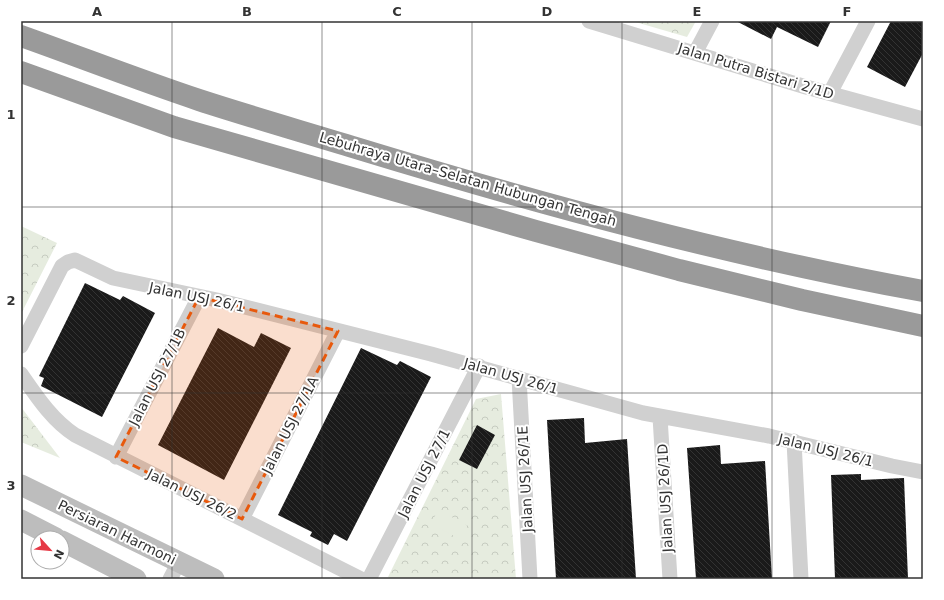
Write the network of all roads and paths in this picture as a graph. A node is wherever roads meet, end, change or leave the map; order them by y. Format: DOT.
graph roads {
  1 [pos="589,21"];
  2 [pos="712,21"];
  3 [pos="868,21"];
  4 [pos="21,36"];
  5 [pos="696,53"];
  6 [pos="21,72"];
  7 [pos="830,93"];
  8 [pos="923,119"];
  9 [pos="923,291"];
  10 [pos="199,297"];
  11 [pos="923,326"];
  12 [pos="338,331"];
  13 [pos="21,346"];
  14 [pos="479,366"];
  15 [pos="21,374"];
  16 [pos="519,378"];
  17 [pos="660,416"];
  18 [pos="794,441"];
  19 [pos="116,457"];
  20 [pos="923,472"];
  21 [pos="21,485"];
  22 [pos="242,519"];
  23 [pos="21,520"];
  24 [pos="40,530"];
  25 [pos="70,545"];
  26 [pos="174,570"];
  27 [pos="136,579"];
  28 [pos="214,579"];
  29 [pos="361,579"];
  30 [pos="369,579"];
  31 [pos="530,579"];
  32 [pos="670,579"];
  33 [pos="801,579"];
  1 -- 5 [label="street, Jalan Putra Bistari 2/1D"];
  2 -- 5 [label="street"];
  3 -- 7 [label="street"];
  4 -- 9 [label="highway, Lebuhraya Utara–Selatan Hubungan Tengah"];
  5 -- 7 [label="street, Jalan Putra Bistari 2/1D"];
  6 -- 11 [label="highway"];
  7 -- 8 [label="street, Jalan Putra Bistari 2/1D"];
  10 -- 12 [label="street, Jalan USJ 26/1"];
  10 -- 13 [label="street, Jalan USJ 26/1"];
  10 -- 19 [label="street, Jalan USJ 27/1B"];
  12 -- 14 [label="street, Jalan USJ 26/1"];
  12 -- 22 [label="street, Jalan USJ 27/1A"];
  14 -- 16 [label="street, Jalan USJ 26/1"];
  14 -- 30 [label="street, Jalan USJ 27/1"];
  15 -- 19 [label="street, Jalan USJ 26/2"];
  16 -- 17 [label="street, Jalan USJ 26/1"];
  16 -- 31 [label="street, Jalan USJ 26/1E"];
  17 -- 18 [label="street, Jalan USJ 26/1"];
  17 -- 32 [label="street, Jalan USJ 26/1D"];
  18 -- 20 [label="street, Jalan USJ 26/1"];
  18 -- 33 [label="street"];
  19 -- 22 [label="street, Jalan USJ 26/2"];
  21 -- 26 [label="main road, Persiaran Harmoni"];
  22 -- 29 [label="street, Jalan USJ 26/2"];
  23 -- 24 [label="main road"];
  25 -- 27 [label="main road"];
  26 -- 28 [label="main road, Persiaran Harmoni"];
}
